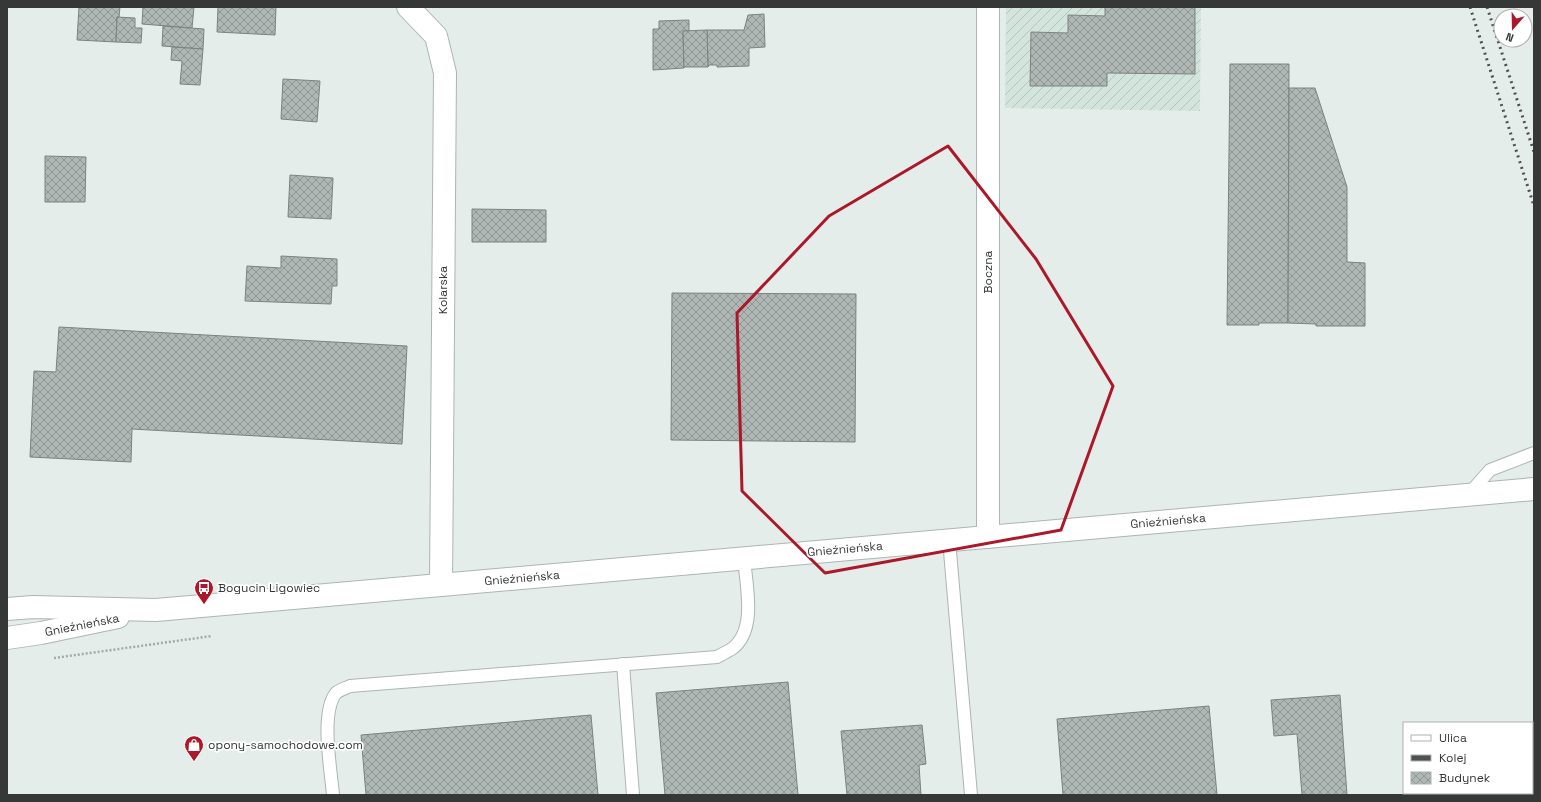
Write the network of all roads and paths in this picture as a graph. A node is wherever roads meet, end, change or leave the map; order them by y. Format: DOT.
graph roads {
  1 [pos="408,7"];
  2 [pos="988,7"];
  3 [pos="1534,453"];
  4 [pos="1534,489"];
  5 [pos="1468,495"];
  6 [pos="988,537"];
  7 [pos="949,540"];
  8 [pos="744,558"];
  9 [pos="441,584"];
  10 [pos="7,609"];
  11 [pos="156,610"];
  12 [pos="212,636"];
  13 [pos="7,638"];
  14 [pos="52,658"];
  15 [pos="623,664"];
  16 [pos="333,795"];
  17 [pos="633,795"];
  18 [pos="971,795"];
  1 -- 9 [label="main road, Kolarska"];
  2 -- 6 [label="main road, Boczna"];
  3 -- 5 [label="lane"];
  4 -- 5 [label="main road, Gnieźnieńska"];
  5 -- 6 [label="main road, Gnieźnieńska"];
  6 -- 7 [label="main road, Gnieźnieńska"];
  7 -- 8 [label="main road, Gnieźnieńska"];
  7 -- 18 [label="lane"];
  8 -- 9 [label="main road, Gnieźnieńska"];
  8 -- 15 [label="lane"];
  9 -- 11 [label="main road, Gnieźnieńska"];
  10 -- 11 [label="main road, Gnieźnieńska"];
  11 -- 13 [label="main road, Gnieźnieńska"];
  12 -- 14 [label="path"];
  15 -- 16 [label="lane"];
  15 -- 17 [label="lane"];
}
